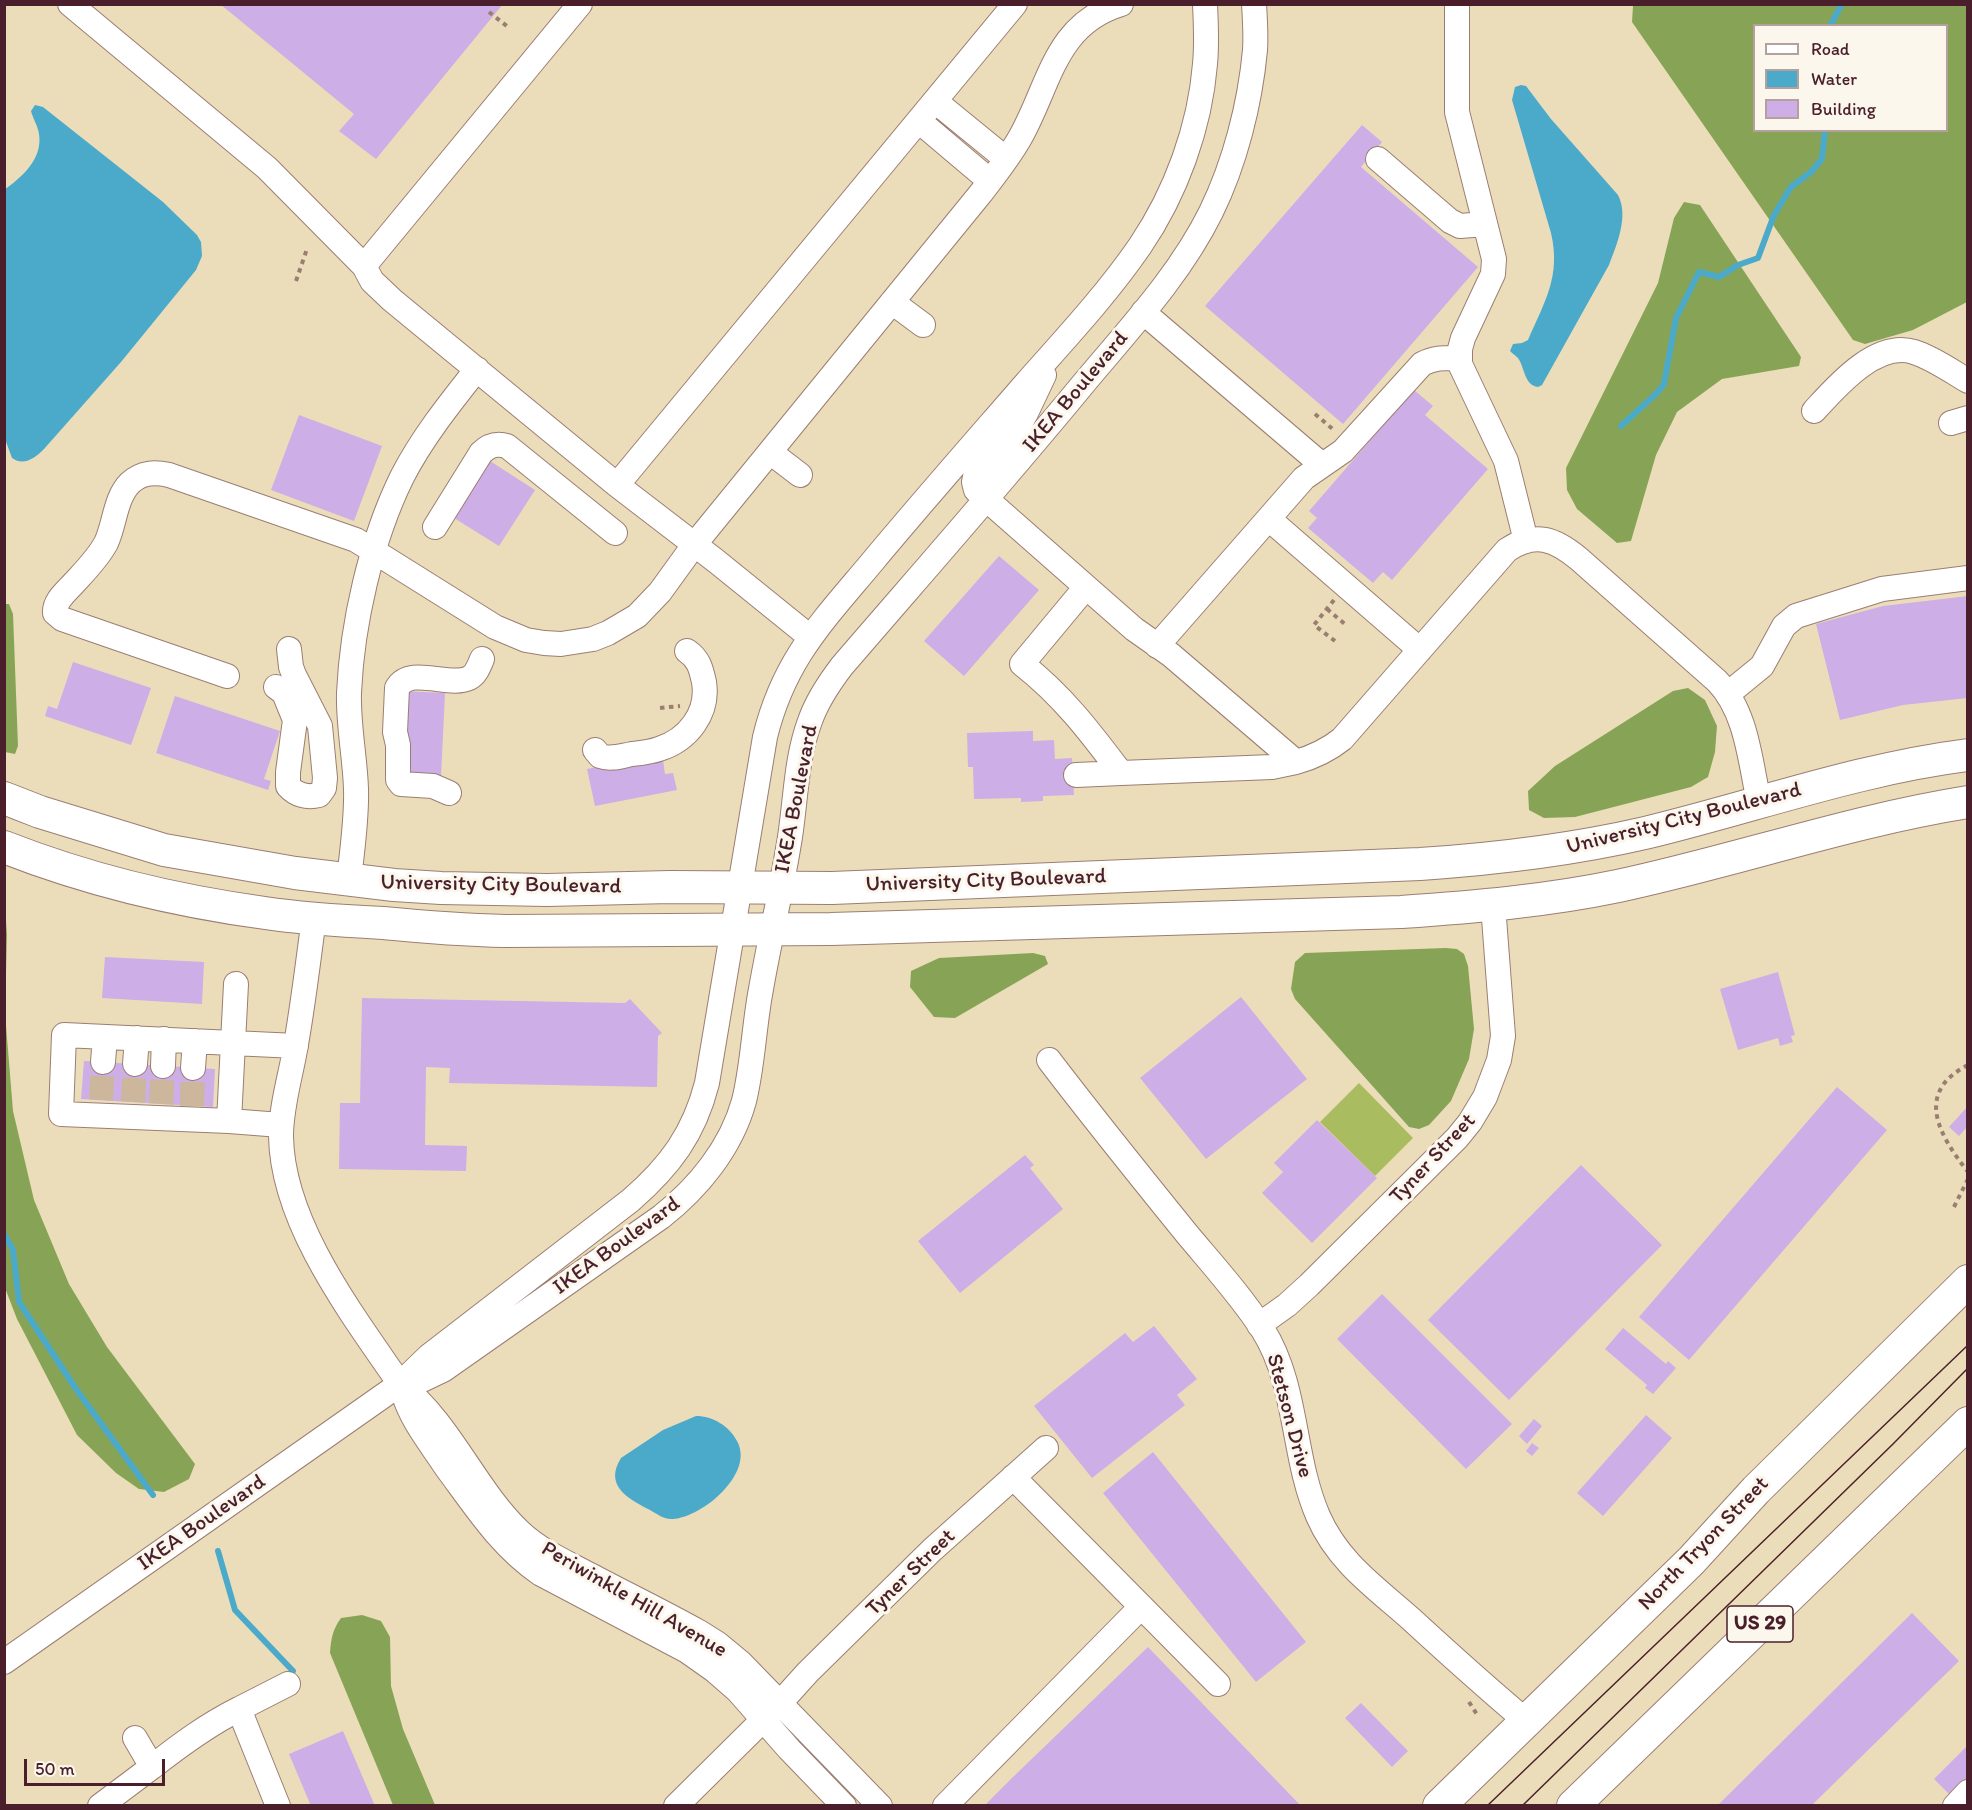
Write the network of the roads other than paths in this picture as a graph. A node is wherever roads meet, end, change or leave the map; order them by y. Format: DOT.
graph roads {
  1 [pos="70,4"];
  2 [pos="580,4"];
  3 [pos="1015,4"];
  4 [pos="1121,4"];
  5 [pos="1205,4"];
  6 [pos="1254,4"];
  7 [pos="1457,4"];
  8 [pos="935,101"];
  9 [pos="919,121"];
  10 [pos="1006,159"];
  11 [pos="1378,159"];
  12 [pos="990,181"];
  13 [pos="1485,224"];
  14 [pos="364,266"];
  15 [pos="892,302"];
  16 [pos="1143,312"];
  17 [pos="923,325"];
  18 [pos="1055,351"];
  19 [pos="1460,358"];
  20 [pos="477,369"];
  21 [pos="1968,381"];
  22 [pos="1814,411"];
  23 [pos="770,452"];
  24 [pos="1322,465"];
  25 [pos="800,475"];
  26 [pos="618,485"];
  27 [pos="986,499"];
  28 [pos="1269,519"];
  29 [pos="435,527"];
  30 [pos="615,533"];
  31 [pos="1526,541"];
  32 [pos="694,545"];
  33 [pos="374,551"];
  34 [pos="1968,578"];
  35 [pos="1086,587"];
  36 [pos="810,637"];
  37 [pos="1158,646"];
  38 [pos="289,649"];
  39 [pos="1420,650"];
  40 [pos="687,651"];
  41 [pos="483,659"];
  42 [pos="227,676"];
  43 [pos="276,687"];
  44 [pos="1729,693"];
  45 [pos="595,750"];
  46 [pos="1968,755"];
  47 [pos="1296,762"];
  48 [pos="1121,773"];
  49 [pos="1076,775"];
  50 [pos="449,793"];
  51 [pos="4,798"];
  52 [pos="1759,802"];
  53 [pos="1968,802"];
  54 [pos="4,848"];
  55 [pos="349,880"];
  56 [pos="739,888"];
  57 [pos="781,888"];
  58 [pos="1493,905"];
  59 [pos="314,918"];
  60 [pos="731,930"];
  61 [pos="773,930"];
  62 [pos="236,984"];
  63 [pos="105,1037"];
  64 [pos="137,1038"];
  65 [pos="164,1039"];
  66 [pos="195,1041"];
  67 [pos="233,1042"];
  68 [pos="296,1046"];
  69 [pos="1048,1060"];
  70 [pos="103,1062"];
  71 [pos="135,1064"];
  72 [pos="163,1066"];
  73 [pos="193,1068"];
  74 [pos="229,1121"];
  75 [pos="281,1125"];
  76 [pos="1968,1281"];
  77 [pos="1259,1325"];
  78 [pos="400,1384"];
  79 [pos="1957,1433"];
  80 [pos="1046,1448"];
  81 [pos="1013,1477"];
  82 [pos="1141,1607"];
  83 [pos="4,1662"];
  84 [pos="288,1684"];
  85 [pos="1218,1684"];
  86 [pos="780,1703"];
  87 [pos="239,1709"];
  88 [pos="763,1720"];
  89 [pos="1526,1721"];
  90 [pos="135,1738"];
  91 [pos="152,1767"];
  92 [pos="1968,1792"];
  93 [pos="100,1806"];
  94 [pos="278,1806"];
  95 [pos="676,1806"];
  96 [pos="844,1806"];
  97 [pos="880,1806"];
  98 [pos="945,1806"];
  99 [pos="1439,1806"];
  100 [pos="1573,1806"];
  101 [pos="1955,1806"];
  1 -- 14 [label="street"];
  2 -- 14 [label="street"];
  3 -- 8 [label="street"];
  4 -- 10 [label="street"];
  5 -- 18 [label="street, IKEA Boulevard"];
  6 -- 16 [label="street, IKEA Boulevard"];
  7 -- 13 [label="street"];
  8 -- 9 [label="street"];
  8 -- 10 [label="street"];
  9 -- 12 [label="street"];
  9 -- 26 [label="street"];
  10 -- 12 [label="street"];
  11 -- 13 [label="street"];
  12 -- 15 [label="street"];
  13 -- 19 [label="street"];
  14 -- 20 [label="street"];
  15 -- 17 [label="street"];
  15 -- 23 [label="street"];
  16 -- 24 [label="street"];
  16 -- 27 [label="street, IKEA Boulevard"];
  18 -- 27 [label="street"];
  18 -- 36 [label="street, IKEA Boulevard"];
  19 -- 24 [label="street"];
  19 -- 31 [label="street"];
  20 -- 26 [label="street"];
  20 -- 33 [label="street"];
  21 -- 22 [label="street"];
  23 -- 25 [label="street"];
  23 -- 32 [label="street"];
  24 -- 28 [label="street"];
  26 -- 32 [label="street"];
  27 -- 35 [label="street"];
  27 -- 57 [label="street, IKEA Boulevard"];
  28 -- 37 [label="street"];
  28 -- 39 [label="street"];
  29 -- 30 [label="street"];
  31 -- 39 [label="street"];
  31 -- 44 [label="street"];
  32 -- 33 [label="street"];
  32 -- 36 [label="street"];
  33 -- 42 [label="street"];
  33 -- 55 [label="street"];
  34 -- 44 [label="street"];
  35 -- 37 [label="street"];
  35 -- 48 [label="street"];
  36 -- 56 [label="street, IKEA Boulevard"];
  37 -- 47 [label="street"];
  38 -- 43 [label="street"];
  39 -- 47 [label="street"];
  40 -- 45 [label="street"];
  41 -- 50 [label="street"];
  44 -- 52 [label="street"];
  46 -- 52 [label="main road, University City Boulevard"];
  47 -- 48 [label="street"];
  48 -- 49 [label="street"];
  51 -- 55 [label="main road, University City Boulevard"];
  52 -- 57 [label="main road, University City Boulevard"];
  53 -- 58 [label="main road, University City Boulevard"];
  54 -- 59 [label="main road, University City Boulevard"];
  55 -- 56 [label="main road, University City Boulevard"];
  56 -- 57 [label="main road, University City Boulevard"];
  56 -- 60 [label="street, IKEA Boulevard"];
  57 -- 61 [label="street, IKEA Boulevard"];
  58 -- 61 [label="main road, University City Boulevard"];
  58 -- 77 [label="street, Tyner Street"];
  59 -- 60 [label="main road, University City Boulevard"];
  59 -- 68 [label="street, Periwinkle Hill Avenue"];
  60 -- 61 [label="main road, University City Boulevard"];
  60 -- 78 [label="street, IKEA Boulevard"];
  61 -- 78 [label="street, IKEA Boulevard"];
  62 -- 67 [label="street"];
  63 -- 64 [label="street"];
  63 -- 70 [label="street"];
  63 -- 74 [label="street"];
  64 -- 65 [label="street"];
  64 -- 71 [label="street"];
  65 -- 66 [label="street"];
  65 -- 72 [label="street"];
  66 -- 67 [label="street"];
  66 -- 73 [label="street"];
  67 -- 68 [label="street"];
  67 -- 74 [label="street"];
  68 -- 75 [label="street, Periwinkle Hill Avenue"];
  69 -- 77 [label="street, Stetson Drive"];
  74 -- 75 [label="street"];
  75 -- 78 [label="street, Periwinkle Hill Avenue"];
  76 -- 89 [label="main road, North Tryon Street"];
  77 -- 89 [label="street, Stetson Drive"];
  78 -- 83 [label="street, IKEA Boulevard"];
  78 -- 86 [label="street, Periwinkle Hill Avenue"];
  78 -- 88 [label="street, Periwinkle Hill Avenue"];
  79 -- 100 [label="main road, US 29"];
  80 -- 81 [label="street, Tyner Street"];
  81 -- 82 [label="street"];
  81 -- 86 [label="street, Tyner Street"];
  82 -- 85 [label="street"];
  82 -- 98 [label="street"];
  84 -- 87 [label="street"];
  86 -- 88 [label="street, Tyner Street"];
  86 -- 97 [label="street, Periwinkle Hill Avenue"];
  87 -- 91 [label="street"];
  87 -- 94 [label="street"];
  88 -- 95 [label="street, Tyner Street"];
  88 -- 96 [label="street, Periwinkle Hill Avenue"];
  89 -- 99 [label="main road, North Tryon Street"];
  90 -- 91 [label="street"];
  91 -- 93 [label="street"];
  92 -- 101 [label="street"];
}
